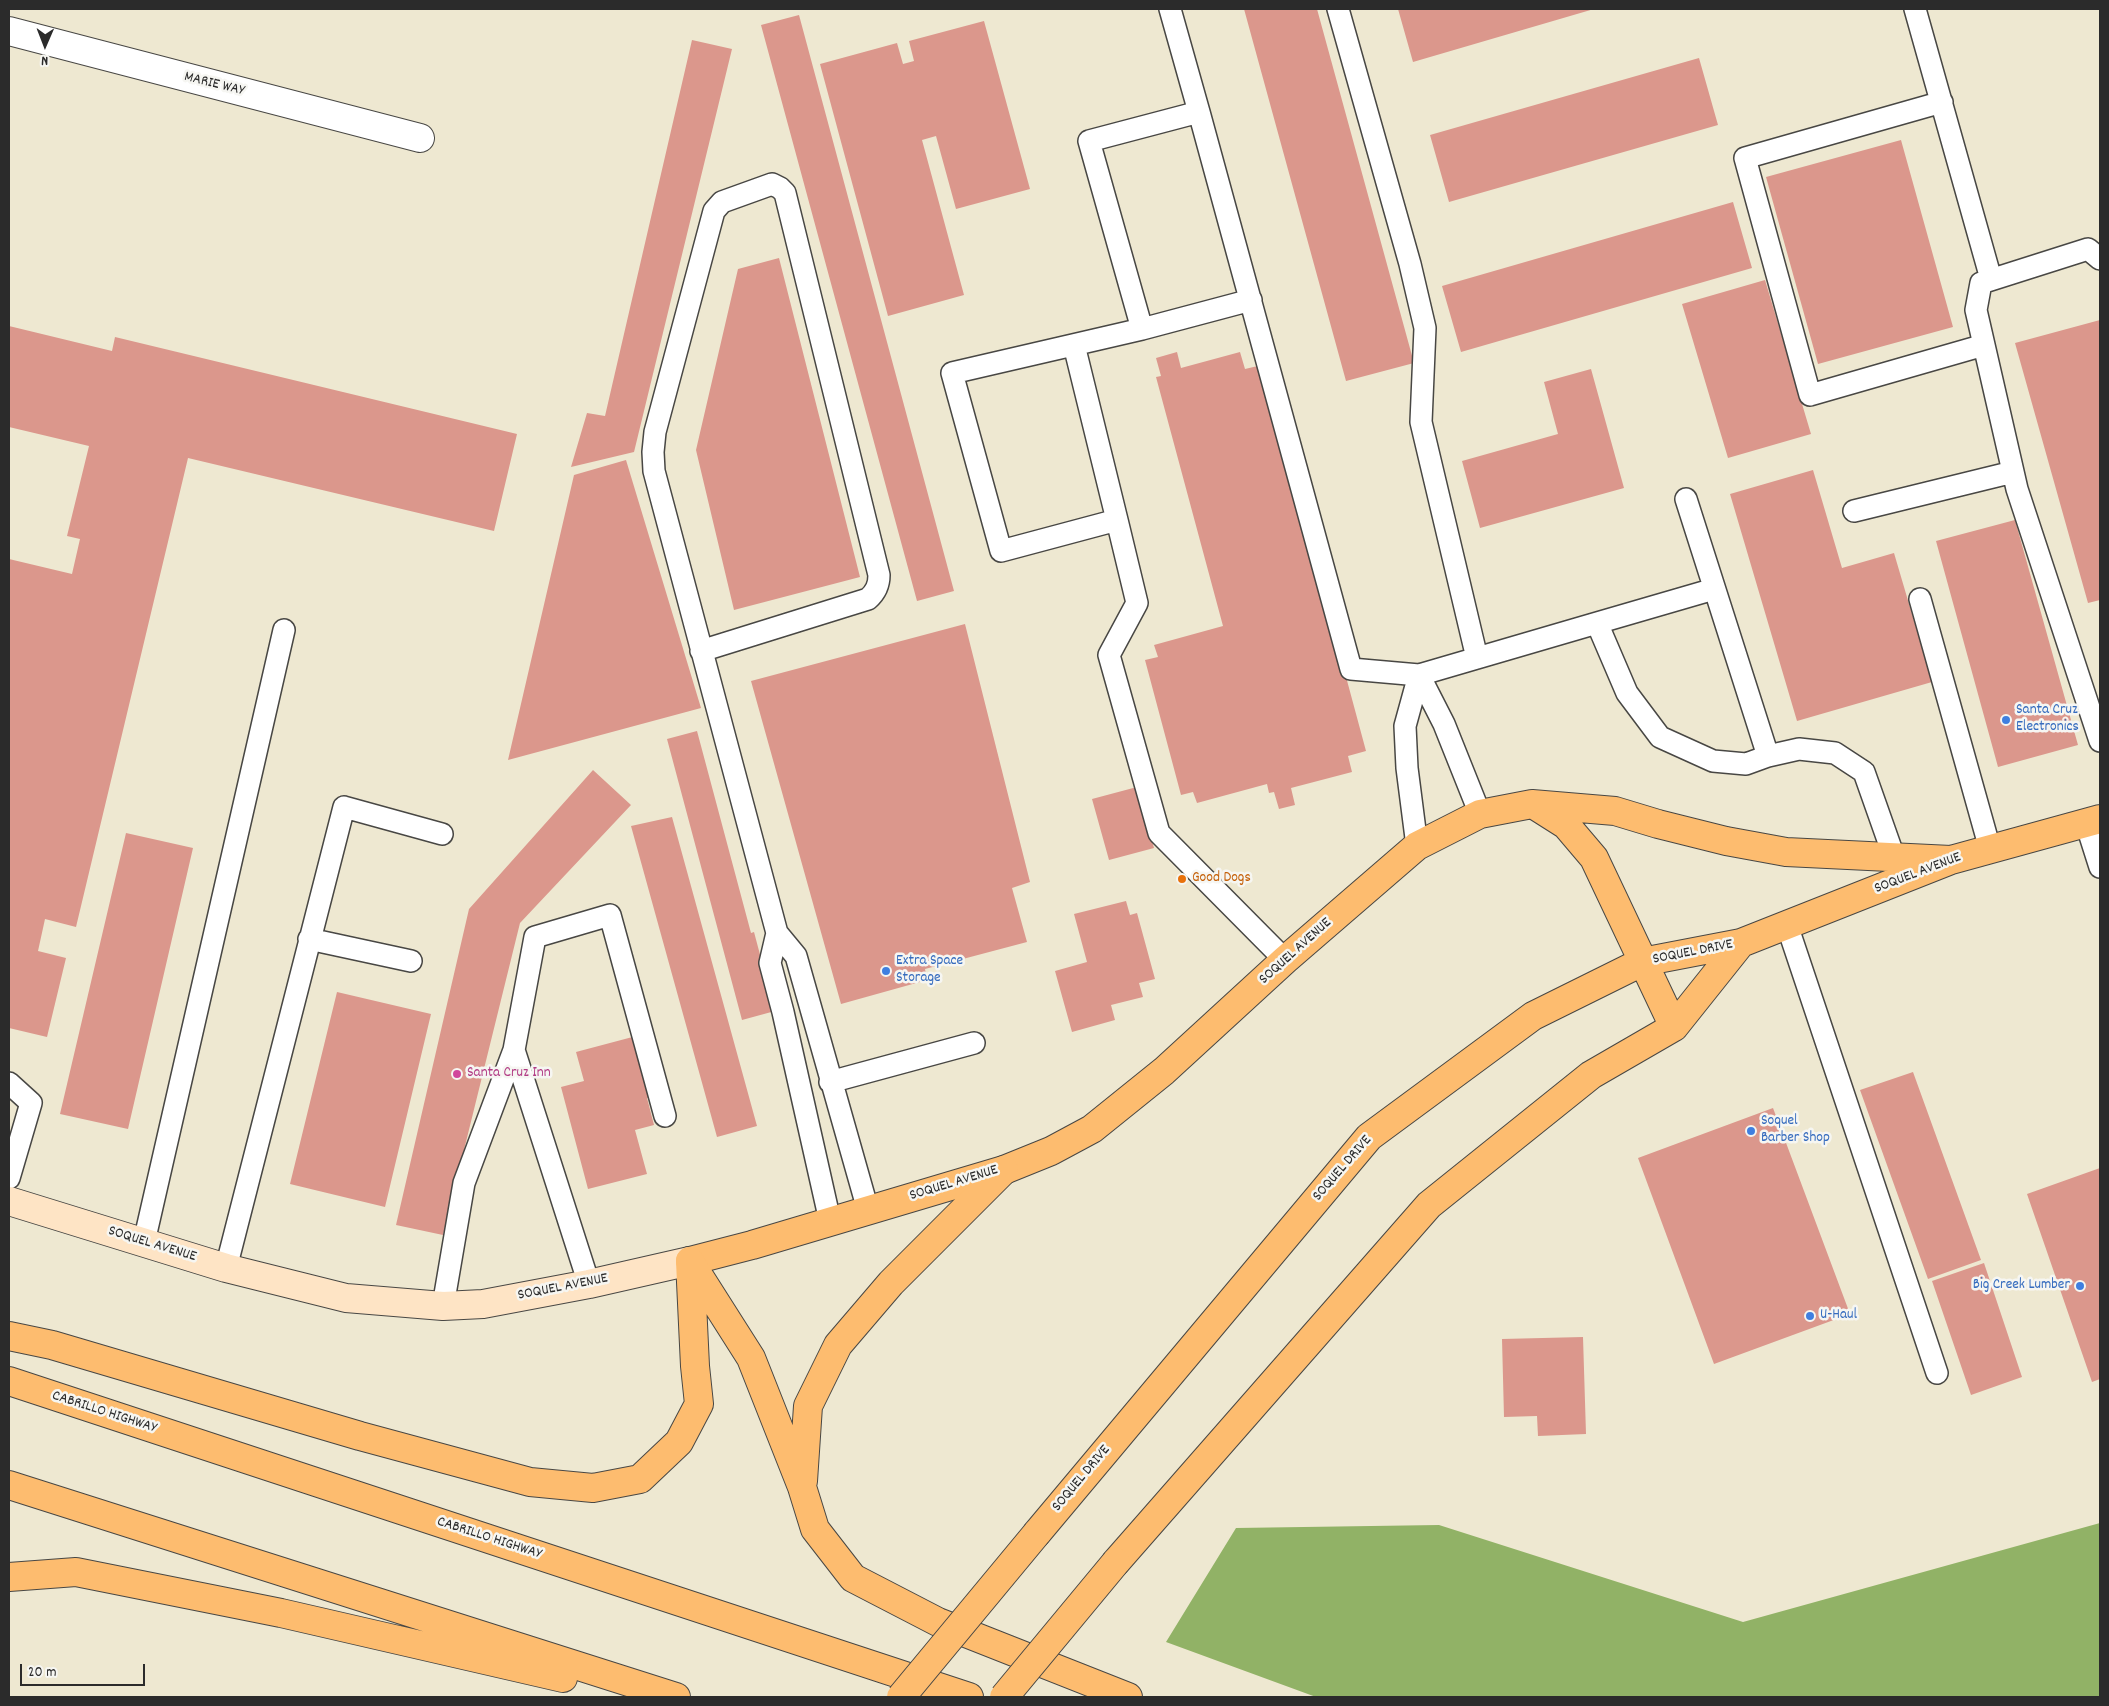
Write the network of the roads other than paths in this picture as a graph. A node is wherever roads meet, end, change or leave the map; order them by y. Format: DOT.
graph roads {
  1 [pos="1170,9"];
  2 [pos="1338,9"];
  3 [pos="1916,9"];
  4 [pos="9,32"];
  5 [pos="1942,102"];
  6 [pos="1199,112"];
  7 [pos="420,138"];
  8 [pos="2100,259"];
  9 [pos="1991,279"];
  10 [pos="1251,300"];
  11 [pos="1142,329"];
  12 [pos="1074,345"];
  13 [pos="1984,345"];
  14 [pos="2013,472"];
  15 [pos="1686,499"];
  16 [pos="1854,512"];
  17 [pos="1116,520"];
  18 [pos="1714,589"];
  19 [pos="1920,599"];
  20 [pos="1598,622"];
  21 [pos="284,630"];
  22 [pos="702,651"];
  23 [pos="1477,658"];
  24 [pos="1419,675"];
  25 [pos="2100,741"];
  26 [pos="1768,756"];
  27 [pos="1532,804"];
  28 [pos="1480,814"];
  29 [pos="2093,821"];
  30 [pos="442,834"];
  31 [pos="1417,846"];
  32 [pos="1990,849"];
  33 [pos="1894,857"];
  34 [pos="1951,860"];
  35 [pos="2100,867"];
  36 [pos="1787,925"];
  37 [pos="777,933"];
  38 [pos="309,939"];
  39 [pos="1741,943"];
  40 [pos="1285,960"];
  41 [pos="411,962"];
  42 [pos="1642,962"];
  43 [pos="1674,1027"];
  44 [pos="974,1043"];
  45 [pos="514,1050"];
  46 [pos="830,1082"];
  47 [pos="9,1083"];
  48 [pos="664,1116"];
  49 [pos="1004,1170"];
  50 [pos="9,1178"];
  51 [pos="9,1201"];
  52 [pos="868,1210"];
  53 [pos="830,1220"];
  54 [pos="144,1242"];
  55 [pos="690,1261"];
  56 [pos="226,1268"];
  57 [pos="589,1284"];
  58 [pos="443,1306"];
  59 [pos="9,1336"];
  60 [pos="1937,1373"];
  61 [pos="9,1381"];
  62 [pos="9,1485"];
  63 [pos="802,1487"];
  64 [pos="9,1577"];
  65 [pos="644,1697"];
  66 [pos="676,1697"];
  67 [pos="902,1697"];
  68 [pos="969,1697"];
  69 [pos="1004,1697"];
  70 [pos="1128,1697"];
  1 -- 6 [label="lane"];
  2 -- 23 [label="lane"];
  3 -- 5 [label="lane"];
  4 -- 7 [label="street, MARIE WAY"];
  5 -- 9 [label="lane"];
  5 -- 13 [label="lane"];
  6 -- 10 [label="lane"];
  6 -- 11 [label="lane"];
  8 -- 9 [label="lane"];
  9 -- 13 [label="lane"];
  10 -- 11 [label="lane"];
  10 -- 24 [label="lane"];
  11 -- 12 [label="lane"];
  12 -- 17 [label="lane"];
  12 -- 17 [label="lane"];
  13 -- 14 [label="lane"];
  14 -- 16 [label="lane"];
  14 -- 25 [label="lane"];
  15 -- 18 [label="lane"];
  17 -- 40 [label="lane"];
  18 -- 20 [label="lane"];
  18 -- 26 [label="lane"];
  19 -- 32 [label="lane"];
  20 -- 23 [label="lane"];
  20 -- 26 [label="lane"];
  21 -- 54 [label="lane"];
  22 -- 22 [label="lane"];
  22 -- 37 [label="lane"];
  23 -- 24 [label="lane"];
  24 -- 28 [label="lane"];
  24 -- 31 [label="lane"];
  26 -- 33 [label="lane"];
  27 -- 28 [label="main road, SOQUEL AVENUE"];
  27 -- 33 [label="main road, SOQUEL AVENUE"];
  27 -- 42 [label="main road"];
  28 -- 31 [label="main road, SOQUEL AVENUE"];
  29 -- 32 [label="main road, SOQUEL AVENUE"];
  29 -- 35 [label="lane"];
  30 -- 38 [label="lane"];
  31 -- 40 [label="main road, SOQUEL AVENUE"];
  32 -- 34 [label="main road, SOQUEL AVENUE"];
  33 -- 34 [label="main road, SOQUEL AVENUE"];
  34 -- 36 [label="main road, SOQUEL AVENUE"];
  36 -- 39 [label="main road, SOQUEL AVENUE"];
  36 -- 60 [label="lane"];
  37 -- 46 [label="lane"];
  37 -- 53 [label="lane"];
  38 -- 41 [label="lane"];
  38 -- 56 [label="lane"];
  39 -- 42 [label="main road, SOQUEL DRIVE"];
  39 -- 43 [label="main road, SOQUEL DRIVE"];
  40 -- 49 [label="main road, SOQUEL AVENUE"];
  42 -- 43 [label="main road"];
  42 -- 67 [label="main road, SOQUEL DRIVE, bridge"];
  43 -- 69 [label="main road, SOQUEL DRIVE, bridge"];
  44 -- 46 [label="lane"];
  45 -- 48 [label="lane"];
  45 -- 57 [label="lane"];
  45 -- 58 [label="lane"];
  46 -- 52 [label="lane"];
  47 -- 50 [label="lane"];
  49 -- 52 [label="main road, SOQUEL AVENUE"];
  49 -- 63 [label="main road"];
  51 -- 54 [label="main road, SOQUEL AVENUE"];
  52 -- 53 [label="main road, SOQUEL AVENUE"];
  53 -- 55 [label="main road, SOQUEL AVENUE"];
  54 -- 56 [label="main road, SOQUEL AVENUE"];
  55 -- 57 [label="main road, SOQUEL AVENUE"];
  55 -- 59 [label="main road"];
  55 -- 63 [label="main road"];
  56 -- 58 [label="main road, SOQUEL AVENUE"];
  57 -- 58 [label="main road, SOQUEL AVENUE"];
  61 -- 68 [label="main road, CABRILLO HIGHWAY"];
  62 -- 66 [label="main road"];
  63 -- 70 [label="main road"];
  64 -- 65 [label="main road"];
}
